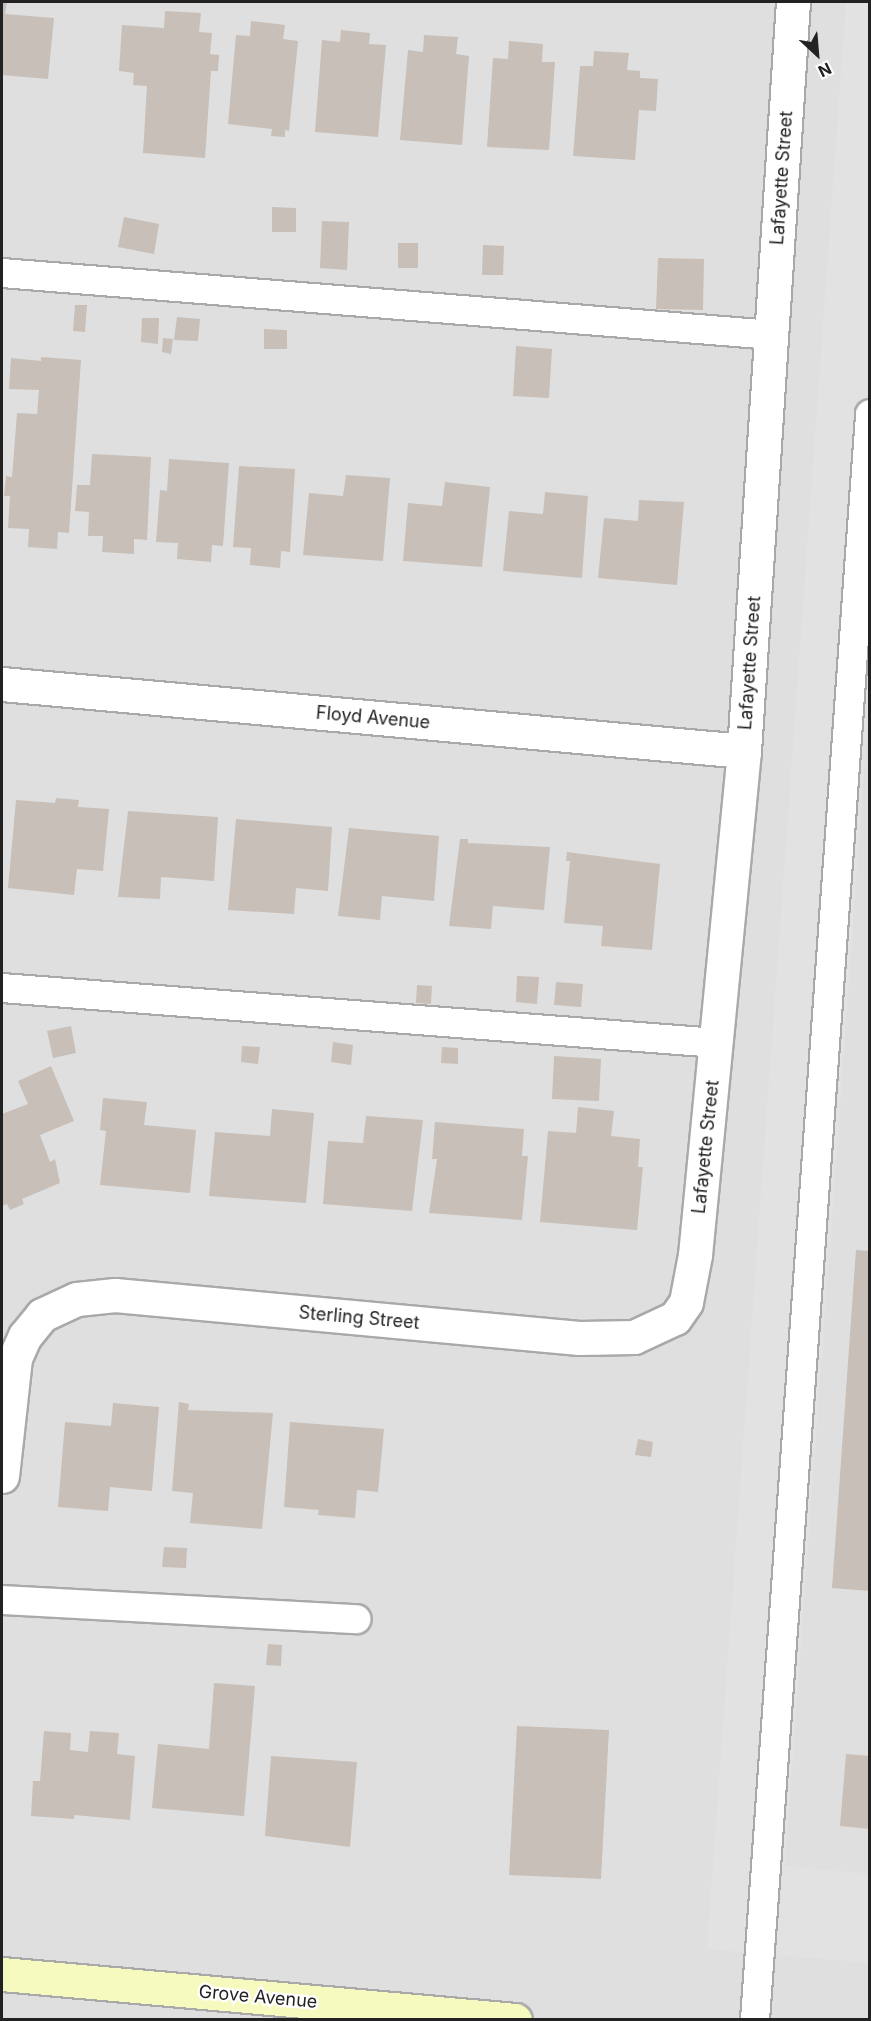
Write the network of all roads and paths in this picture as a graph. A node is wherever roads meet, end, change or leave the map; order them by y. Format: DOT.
graph roads {
  1 [pos="793,2"];
  2 [pos="2,273"];
  3 [pos="772,335"];
  4 [pos="870,414"];
  5 [pos="2,684"];
  6 [pos="744,750"];
  7 [pos="2,988"];
  8 [pos="716,1043"];
  9 [pos="675,1318"];
  10 [pos="2,1476"];
  11 [pos="2,1600"];
  12 [pos="356,1619"];
  13 [pos="2,1974"];
  14 [pos="459,2017"];
  15 [pos="515,2019"];
  16 [pos="755,2019"];
  1 -- 3 [label="street, Lafayette Street"];
  2 -- 3 [label="lane"];
  3 -- 6 [label="street, Lafayette Street"];
  4 -- 16 [label="lane"];
  5 -- 6 [label="street, Floyd Avenue"];
  6 -- 8 [label="street, Lafayette Street"];
  7 -- 8 [label="lane"];
  8 -- 9 [label="street, Lafayette Street"];
  9 -- 10 [label="street, Sterling Street"];
  11 -- 12 [label="lane"];
  13 -- 14 [label="main road, Grove Avenue"];
  14 -- 15 [label="main road, Grove Avenue"];
}
